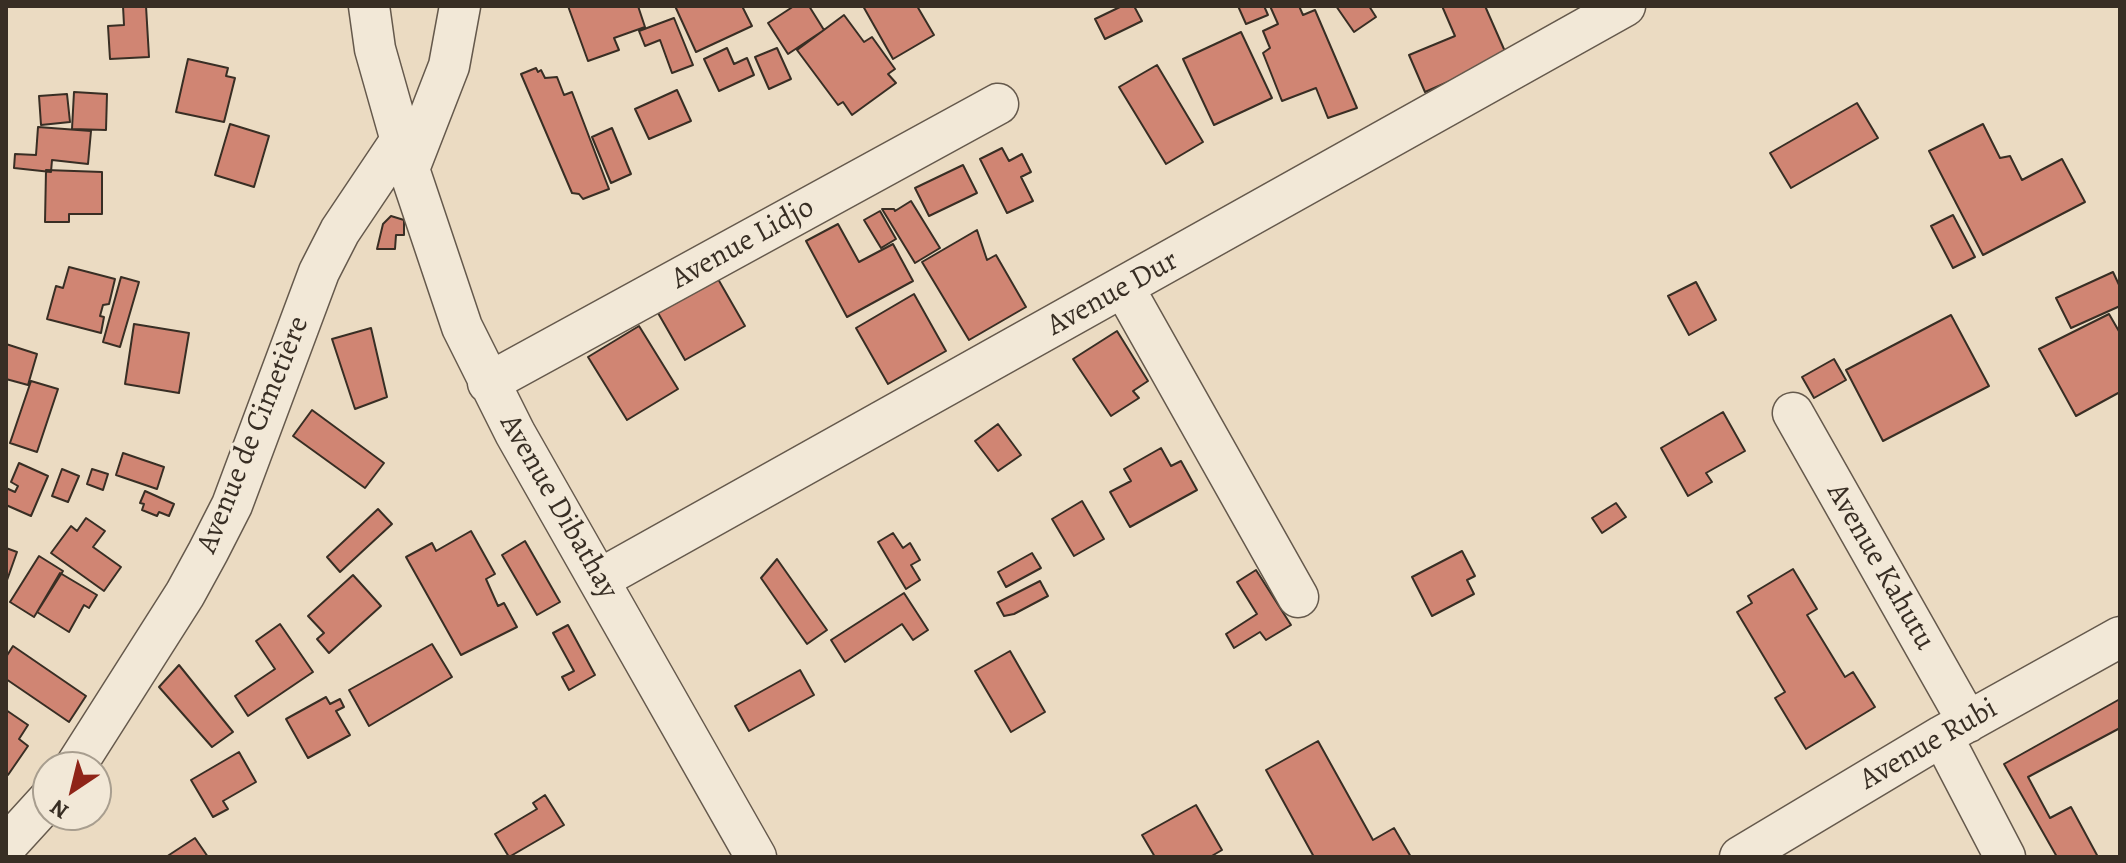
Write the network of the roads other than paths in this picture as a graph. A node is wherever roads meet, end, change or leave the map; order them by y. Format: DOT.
graph roads {
  1 [pos="369,6"];
  2 [pos="460,6"];
  3 [pos="1625,6"];
  4 [pos="998,104"];
  5 [pos="405,154"];
  6 [pos="1124,288"];
  7 [pos="488,383"];
  8 [pos="1793,413"];
  9 [pos="600,579"];
  10 [pos="1298,597"];
  11 [pos="2120,637"];
  12 [pos="1955,729"];
  13 [pos="85,751"];
  14 [pos="32,818"];
  15 [pos="6,846"];
  16 [pos="756,857"];
  17 [pos="1740,857"];
  18 [pos="2005,857"];
  1 -- 5 [label="street, Avenue Dibathay"];
  2 -- 5 [label="street, Avenue de Cimetière"];
  3 -- 6 [label="street, Avenue Dur"];
  4 -- 7 [label="street, Avenue Lidjo"];
  5 -- 7 [label="street, Avenue Dibathay"];
  5 -- 13 [label="street, Avenue de Cimetière"];
  6 -- 9 [label="street, Avenue Dur"];
  6 -- 10 [label="street"];
  7 -- 9 [label="street, Avenue Dibathay"];
  8 -- 12 [label="street, Avenue Kahutu"];
  9 -- 16 [label="street, Avenue Dibathay"];
  11 -- 12 [label="street, Avenue Rubi"];
  12 -- 17 [label="street, Avenue Rubi"];
  12 -- 18 [label="street, Avenue Kahutu"];
  14 -- 15 [label="street"];
}
